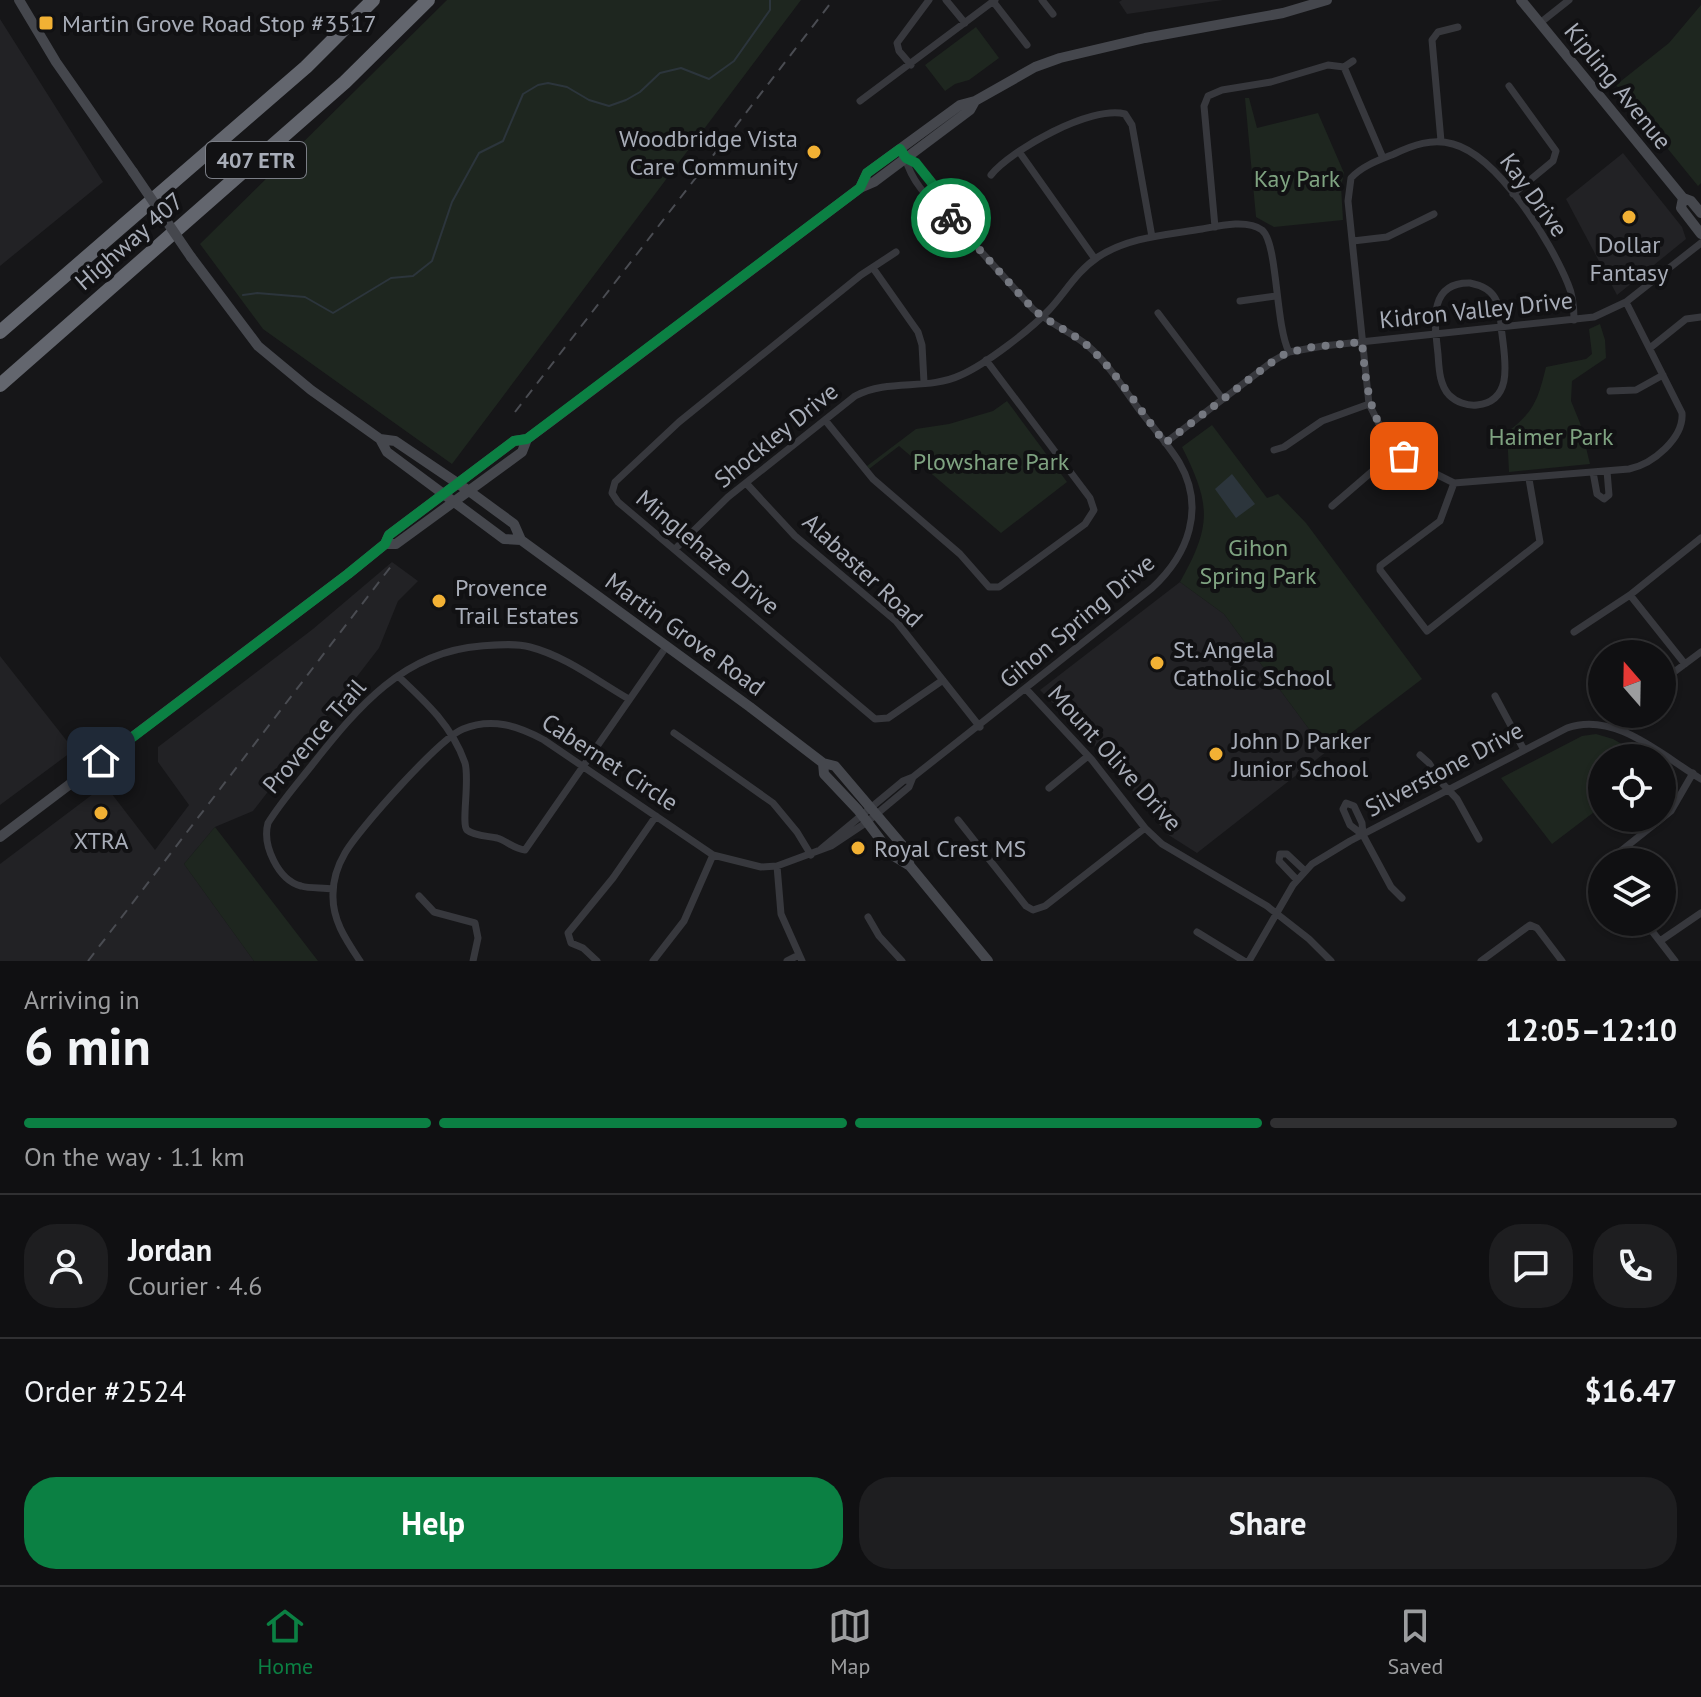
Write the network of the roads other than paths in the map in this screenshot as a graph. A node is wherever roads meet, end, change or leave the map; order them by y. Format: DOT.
graph roads {
  1 [pos="19,0"];
  2 [pos="373,0"];
  3 [pos="428,0"];
  4 [pos="929,0"];
  5 [pos="946,0"];
  6 [pos="993,0"];
  7 [pos="1042,0"];
  8 [pos="1327,0"];
  9 [pos="1521,0"];
  10 [pos="1569,0"];
  11 [pos="1053,14"];
  12 [pos="965,23"];
  13 [pos="1540,23"];
  14 [pos="1458,27"];
  15 [pos="1027,45"];
  16 [pos="1353,61"];
  17 [pos="911,65"];
  18 [pos="1344,67"];
  19 [pos="1509,86"];
  20 [pos="860,101"];
  21 [pos="1441,141"];
  22 [pos="1020,153"];
  23 [pos="903,154"];
  24 [pos="1383,158"];
  25 [pos="991,175"];
  26 [pos="1513,194"];
  27 [pos="1683,198"];
  28 [pos="1701,213"];
  29 [pos="1434,214"];
  30 [pos="1215,227"];
  31 [pos="1701,234"];
  32 [pos="1152,237"];
  33 [pos="1353,241"];
  34 [pos="1701,243"];
  35 [pos="896,252"];
  36 [pos="1095,259"];
  37 [pos="873,268"];
  38 [pos="1276,296"];
  39 [pos="1240,301"];
  40 [pos="1626,302"];
  41 [pos="1158,313"];
  42 [pos="1042,317"];
  43 [pos="1701,317"];
  44 [pos="1574,320"];
  45 [pos="1501,328"];
  46 [pos="0,332"];
  47 [pos="1436,335"];
  48 [pos="1362,342"];
  49 [pos="1650,348"];
  50 [pos="1289,352"];
  51 [pos="986,360"];
  52 [pos="1663,375"];
  53 [pos="924,382"];
  54 [pos="0,385"];
  55 [pos="1610,391"];
  56 [pos="1222,398"];
  57 [pos="1369,404"];
  58 [pos="825,420"];
  59 [pos="380,439"];
  60 [pos="527,439"];
  61 [pos="1165,443"];
  62 [pos="1274,450"];
  63 [pos="1397,450"];
  64 [pos="1607,471"];
  65 [pos="1593,472"];
  66 [pos="1529,479"];
  67 [pos="457,483"];
  68 [pos="746,483"];
  69 [pos="1454,483"];
  70 [pos="469,491"];
  71 [pos="443,494"];
  72 [pos="453,502"];
  73 [pos="1332,506"];
  74 [pos="1701,538"];
  75 [pos="521,540"];
  76 [pos="385,544"];
  77 [pos="675,549"];
  78 [pos="1630,595"];
  79 [pos="1574,632"];
  80 [pos="666,647"];
  81 [pos="1701,652"];
  82 [pos="1685,664"];
  83 [pos="1676,671"];
  84 [pos="398,676"];
  85 [pos="943,680"];
  86 [pos="1026,689"];
  87 [pos="1495,696"];
  88 [pos="627,698"];
  89 [pos="980,727"];
  90 [pos="1625,728"];
  91 [pos="1623,731"];
  92 [pos="674,733"];
  93 [pos="452,734"];
  94 [pos="1524,750"];
  95 [pos="1420,755"];
  96 [pos="1088,756"];
  97 [pos="823,763"];
  98 [pos="582,765"];
  99 [pos="1693,773"];
  100 [pos="1701,779"];
  101 [pos="1049,788"];
  102 [pos="1448,790"];
  103 [pos="874,810"];
  104 [pos="656,816"];
  105 [pos="864,818"];
  106 [pos="958,820"];
  107 [pos="1145,828"];
  108 [pos="1363,835"];
  109 [pos="0,837"];
  110 [pos="1479,839"];
  111 [pos="1625,848"];
  112 [pos="713,855"];
  113 [pos="811,855"];
  114 [pos="777,866"];
  115 [pos="910,866"];
  116 [pos="1304,870"];
  117 [pos="1297,880"];
  118 [pos="333,889"];
  119 [pos="419,896"];
  120 [pos="1402,898"];
  121 [pos="1701,913"];
  122 [pos="1276,914"];
  123 [pos="868,917"];
  124 [pos="1197,932"];
  125 [pos="1656,936"];
  126 [pos="1660,941"];
  127 [pos="800,958"];
  128 [pos="360,961"];
  129 [pos="473,961"];
  130 [pos="597,961"];
  131 [pos="653,961"];
  132 [pos="787,961"];
  133 [pos="902,961"];
  134 [pos="988,961"];
  135 [pos="1246,961"];
  136 [pos="1331,961"];
  137 [pos="1481,961"];
  138 [pos="1562,961"];
  139 [pos="1675,961"];
  1 -- 59 [label="main road, Martin Grove Road, bridge"];
  2 -- 46 [label="highway, Highway 407 / 407 ETR"];
  3 -- 54 [label="highway, Highway 407 / 407 ETR"];
  4 -- 17 [label="street"];
  5 -- 12 [label="street"];
  6 -- 12 [label="street"];
  6 -- 15 [label="street"];
  7 -- 11 [label="street"];
  8 -- 23 [label="main road"];
  9 -- 13 [label="main road, Kipling Avenue"];
  10 -- 13 [label="street"];
  12 -- 17 [label="street"];
  13 -- 27 [label="main road, Kipling Avenue"];
  14 -- 21 [label="street"];
  16 -- 18 [label="street"];
  17 -- 20 [label="street"];
  18 -- 24 [label="street"];
  18 -- 30 [label="street"];
  19 -- 26 [label="street"];
  21 -- 24 [label="street"];
  21 -- 26 [label="street, Kay Drive"];
  22 -- 25 [label="street"];
  22 -- 32 [label="street"];
  22 -- 36 [label="street"];
  23 -- 42 [label="street, Gihon Spring Drive"];
  23 -- 60 [label="main road"];
  24 -- 33 [label="street"];
  26 -- 44 [label="street, Kay Drive"];
  27 -- 28 [label="main road, Kipling Avenue"];
  27 -- 31 [label="main road, Kipling Avenue"];
  29 -- 33 [label="street"];
  30 -- 32 [label="street"];
  30 -- 38 [label="street"];
  32 -- 36 [label="street"];
  33 -- 48 [label="street"];
  34 -- 40 [label="street, Kidron Valley Drive"];
  35 -- 37 [label="street, Minglehaze Drive"];
  36 -- 42 [label="street, Shockley Drive"];
  37 -- 53 [label="street"];
  37 -- 77 [label="street, Minglehaze Drive"];
  38 -- 39 [label="street"];
  38 -- 50 [label="street"];
  40 -- 44 [label="street, Kidron Valley Drive"];
  40 -- 49 [label="street"];
  41 -- 56 [label="street"];
  42 -- 51 [label="street, Shockley Drive"];
  42 -- 61 [label="street, Gihon Spring Drive"];
  43 -- 49 [label="street"];
  44 -- 45 [label="street, Kidron Valley Drive"];
  45 -- 47 [label="street, Kidron Valley Drive"];
  45 -- 47 [label="street"];
  45 -- 47 [label="street"];
  47 -- 48 [label="street, Kidron Valley Drive"];
  48 -- 50 [label="street, Kidron Valley Drive"];
  48 -- 57 [label="street"];
  49 -- 52 [label="street"];
  50 -- 56 [label="street, Kidron Valley Drive"];
  51 -- 53 [label="street, Shockley Drive"];
  51 -- 58 [label="street"];
  52 -- 55 [label="street"];
  52 -- 64 [label="street"];
  53 -- 58 [label="street, Shockley Drive"];
  56 -- 61 [label="street, Kidron Valley Drive"];
  57 -- 62 [label="street"];
  57 -- 63 [label="street"];
  58 -- 68 [label="street, Shockley Drive"];
  59 -- 67 [label="main road, Martin Grove Road"];
  59 -- 71 [label="main road, Martin Grove Road"];
  60 -- 67 [label="main road"];
  60 -- 70 [label="main road"];
  61 -- 86 [label="street, Gihon Spring Drive"];
  63 -- 69 [label="street"];
  63 -- 73 [label="street"];
  64 -- 65 [label="street"];
  64 -- 65 [label="street"];
  65 -- 66 [label="street"];
  66 -- 69 [label="street"];
  66 -- 69 [label="street"];
  67 -- 70 [label="main road, Martin Grove Road"];
  67 -- 71 [label="main road"];
  68 -- 77 [label="street, Shockley Drive"];
  68 -- 85 [label="street, Alabaster Road"];
  70 -- 72 [label="main road"];
  70 -- 75 [label="main road, Martin Grove Road"];
  71 -- 72 [label="main road, Martin Grove Road"];
  71 -- 76 [label="main road"];
  72 -- 75 [label="main road, Martin Grove Road"];
  72 -- 76 [label="main road"];
  74 -- 78 [label="street"];
  75 -- 80 [label="main road, Martin Grove Road"];
  76 -- 109 [label="main road"];
  77 -- 85 [label="street, Minglehaze Drive"];
  78 -- 79 [label="street"];
  78 -- 82 [label="street"];
  80 -- 88 [label="street"];
  80 -- 97 [label="main road, Martin Grove Road"];
  81 -- 82 [label="street"];
  82 -- 83 [label="street"];
  84 -- 88 [label="street, Provence Trail"];
  84 -- 93 [label="street"];
  84 -- 118 [label="street, Provence Trail"];
  85 -- 89 [label="street, Alabaster Road"];
  86 -- 89 [label="street, Gihon Spring Drive"];
  86 -- 96 [label="street, Mount Olive Drive"];
  87 -- 94 [label="street"];
  88 -- 98 [label="street"];
  89 -- 103 [label="street, Gihon Spring Drive"];
  90 -- 91 [label="street"];
  91 -- 94 [label="street, Silverstone Drive"];
  91 -- 99 [label="street, Silverstone Drive"];
  92 -- 113 [label="street"];
  93 -- 98 [label="street, Cabernet Circle"];
  93 -- 98 [label="street"];
  93 -- 118 [label="street, Cabernet Circle"];
  94 -- 102 [label="street, Silverstone Drive"];
  95 -- 102 [label="street"];
  96 -- 101 [label="street"];
  96 -- 107 [label="street, Mount Olive Drive"];
  97 -- 103 [label="main road, Martin Grove Road"];
  97 -- 105 [label="main road, Martin Grove Road"];
  98 -- 104 [label="street, Cabernet Circle"];
  99 -- 100 [label="street, Silverstone Drive"];
  99 -- 111 [label="street"];
  102 -- 108 [label="street, Silverstone Drive"];
  102 -- 110 [label="street"];
  103 -- 105 [label="street, Gihon Spring Drive"];
  103 -- 115 [label="main road, Martin Grove Road"];
  104 -- 112 [label="street, Cabernet Circle"];
  104 -- 130 [label="street"];
  105 -- 113 [label="street, Cabernet Circle"];
  105 -- 115 [label="main road, Martin Grove Road"];
  106 -- 107 [label="street"];
  107 -- 122 [label="street, Mount Olive Drive"];
  108 -- 116 [label="street, Silverstone Drive"];
  108 -- 120 [label="street"];
  112 -- 114 [label="street, Cabernet Circle"];
  112 -- 131 [label="street"];
  113 -- 114 [label="street, Cabernet Circle"];
  114 -- 127 [label="street"];
  115 -- 134 [label="main road, Martin Grove Road"];
  116 -- 117 [label="street, Silverstone Drive"];
  116 -- 117 [label="street"];
  117 -- 122 [label="street, Silverstone Drive"];
  118 -- 128 [label="street, Cabernet Circle"];
  119 -- 129 [label="street"];
  121 -- 126 [label="street"];
  122 -- 135 [label="street, Silverstone Drive"];
  122 -- 136 [label="street, Mount Olive Drive"];
  123 -- 133 [label="street"];
  124 -- 135 [label="street"];
  125 -- 126 [label="street"];
  126 -- 139 [label="street"];
  127 -- 132 [label="street"];
  137 -- 138 [label="street"];
}
